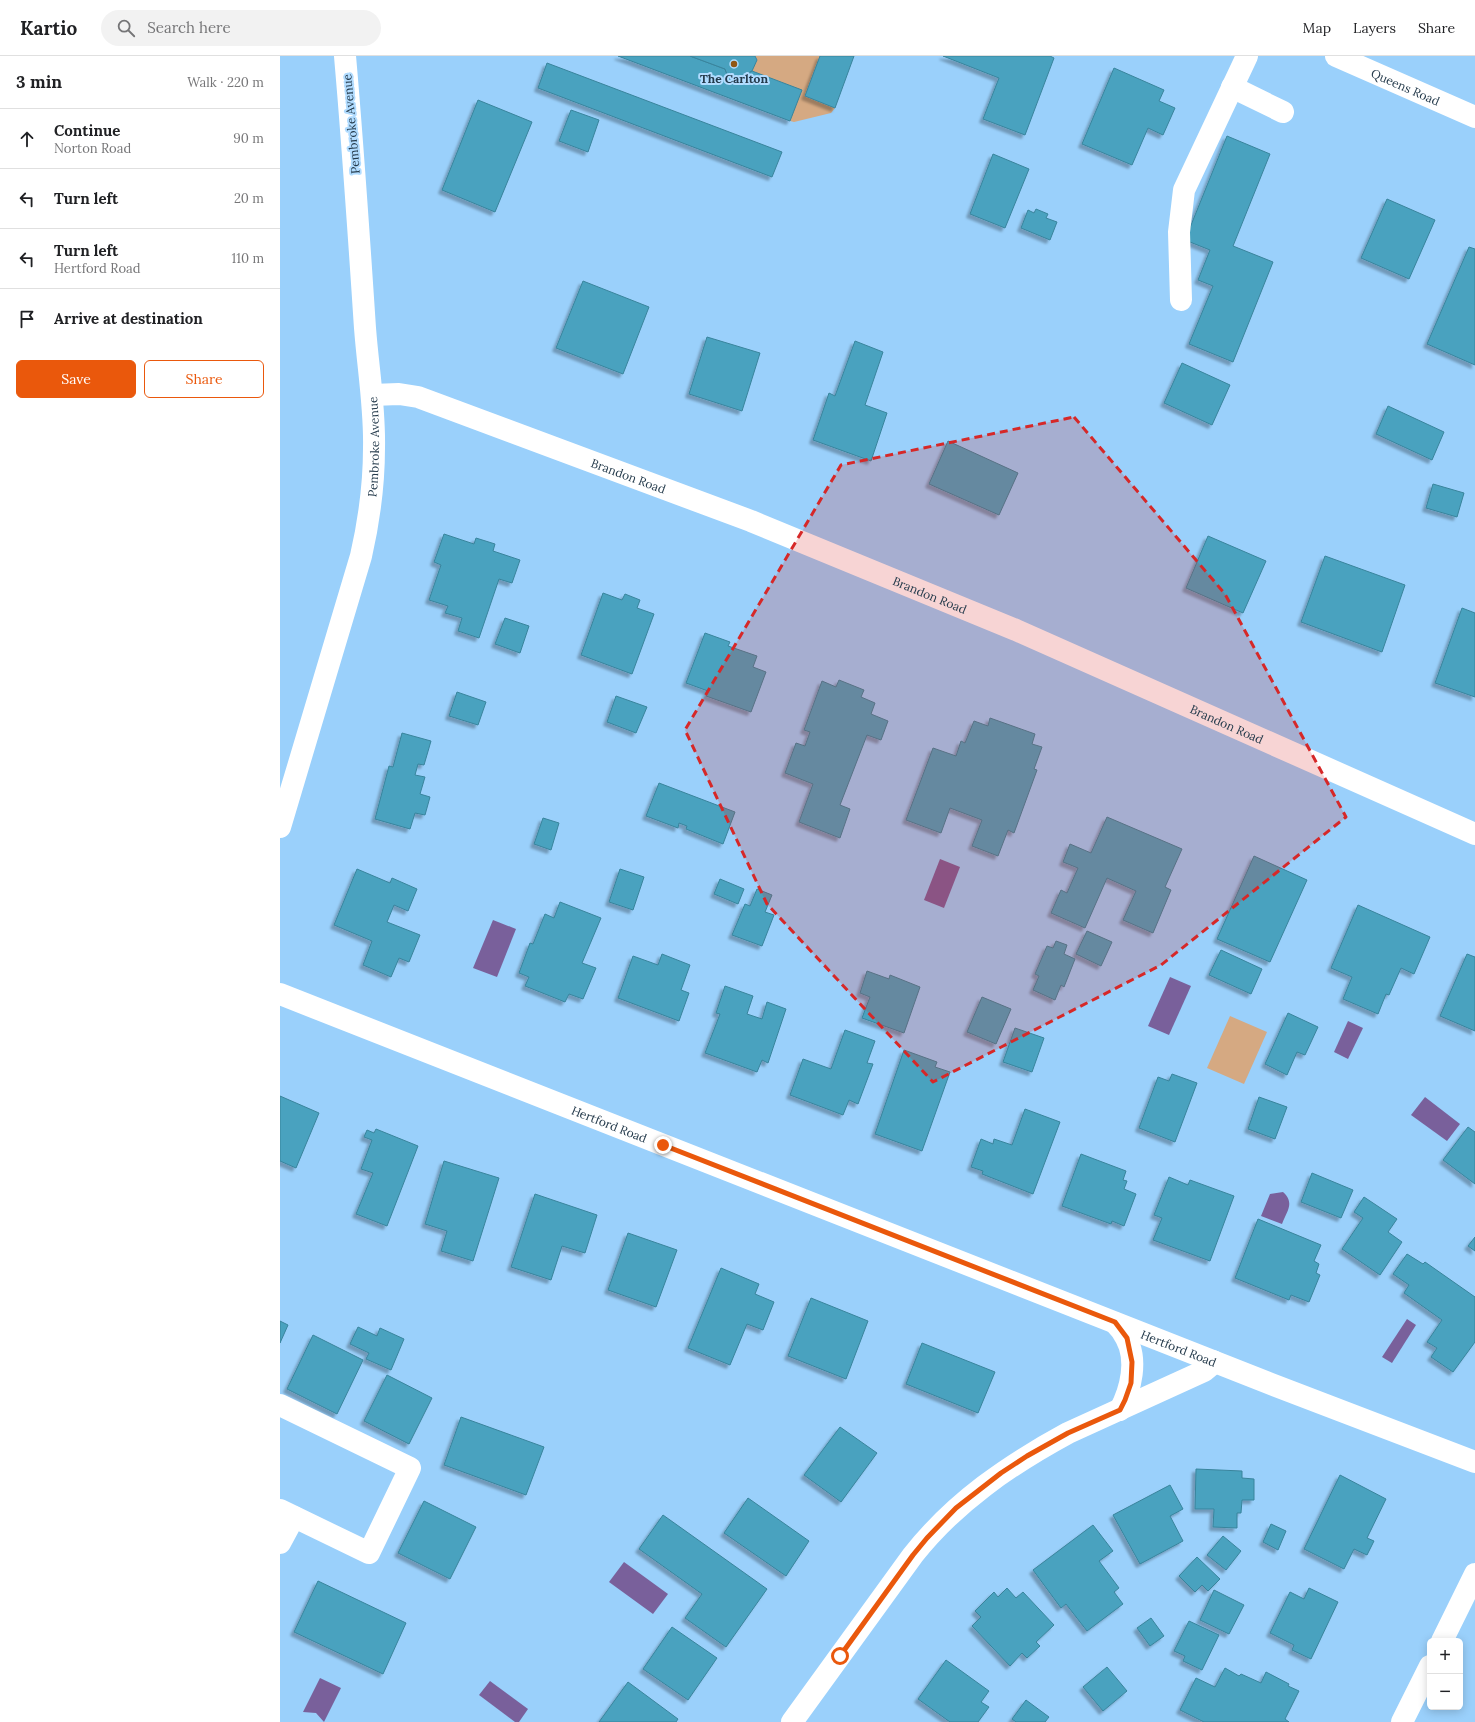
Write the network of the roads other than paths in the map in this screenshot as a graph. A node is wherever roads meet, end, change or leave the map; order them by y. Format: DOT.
graph roads {
  1 [pos="345,56"];
  2 [pos="1247,56"];
  3 [pos="1336,56"];
  4 [pos="1232,87"];
  5 [pos="1283,112"];
  6 [pos="1475,117"];
  7 [pos="1181,300"];
  8 [pos="372,395"];
  9 [pos="280,826"];
  10 [pos="1475,834"];
  11 [pos="280,994"];
  12 [pos="1115,1322"];
  13 [pos="1214,1361"];
  14 [pos="280,1405"];
  15 [pos="1120,1410"];
  16 [pos="1475,1462"];
  17 [pos="287,1513"];
  18 [pos="280,1543"];
  19 [pos="1475,1574"];
  20 [pos="1443,1638"];
  21 [pos="1427,1672"];
  22 [pos="792,1722"];
  23 [pos="1402,1722"];
  1 -- 8 [label="street, Pembroke Avenue"];
  2 -- 4 [label="street"];
  3 -- 6 [label="street, Queens Road"];
  4 -- 5 [label="street"];
  4 -- 7 [label="street"];
  8 -- 9 [label="street, Pembroke Avenue"];
  8 -- 10 [label="street, Brandon Road"];
  11 -- 12 [label="street, Hertford Road"];
  12 -- 13 [label="street, Hertford Road"];
  12 -- 15 [label="street"];
  13 -- 15 [label="street"];
  13 -- 16 [label="street, Hertford Road"];
  14 -- 17 [label="street"];
  15 -- 22 [label="street"];
  17 -- 18 [label="street"];
  19 -- 20 [label="street"];
  21 -- 23 [label="street"];
}
